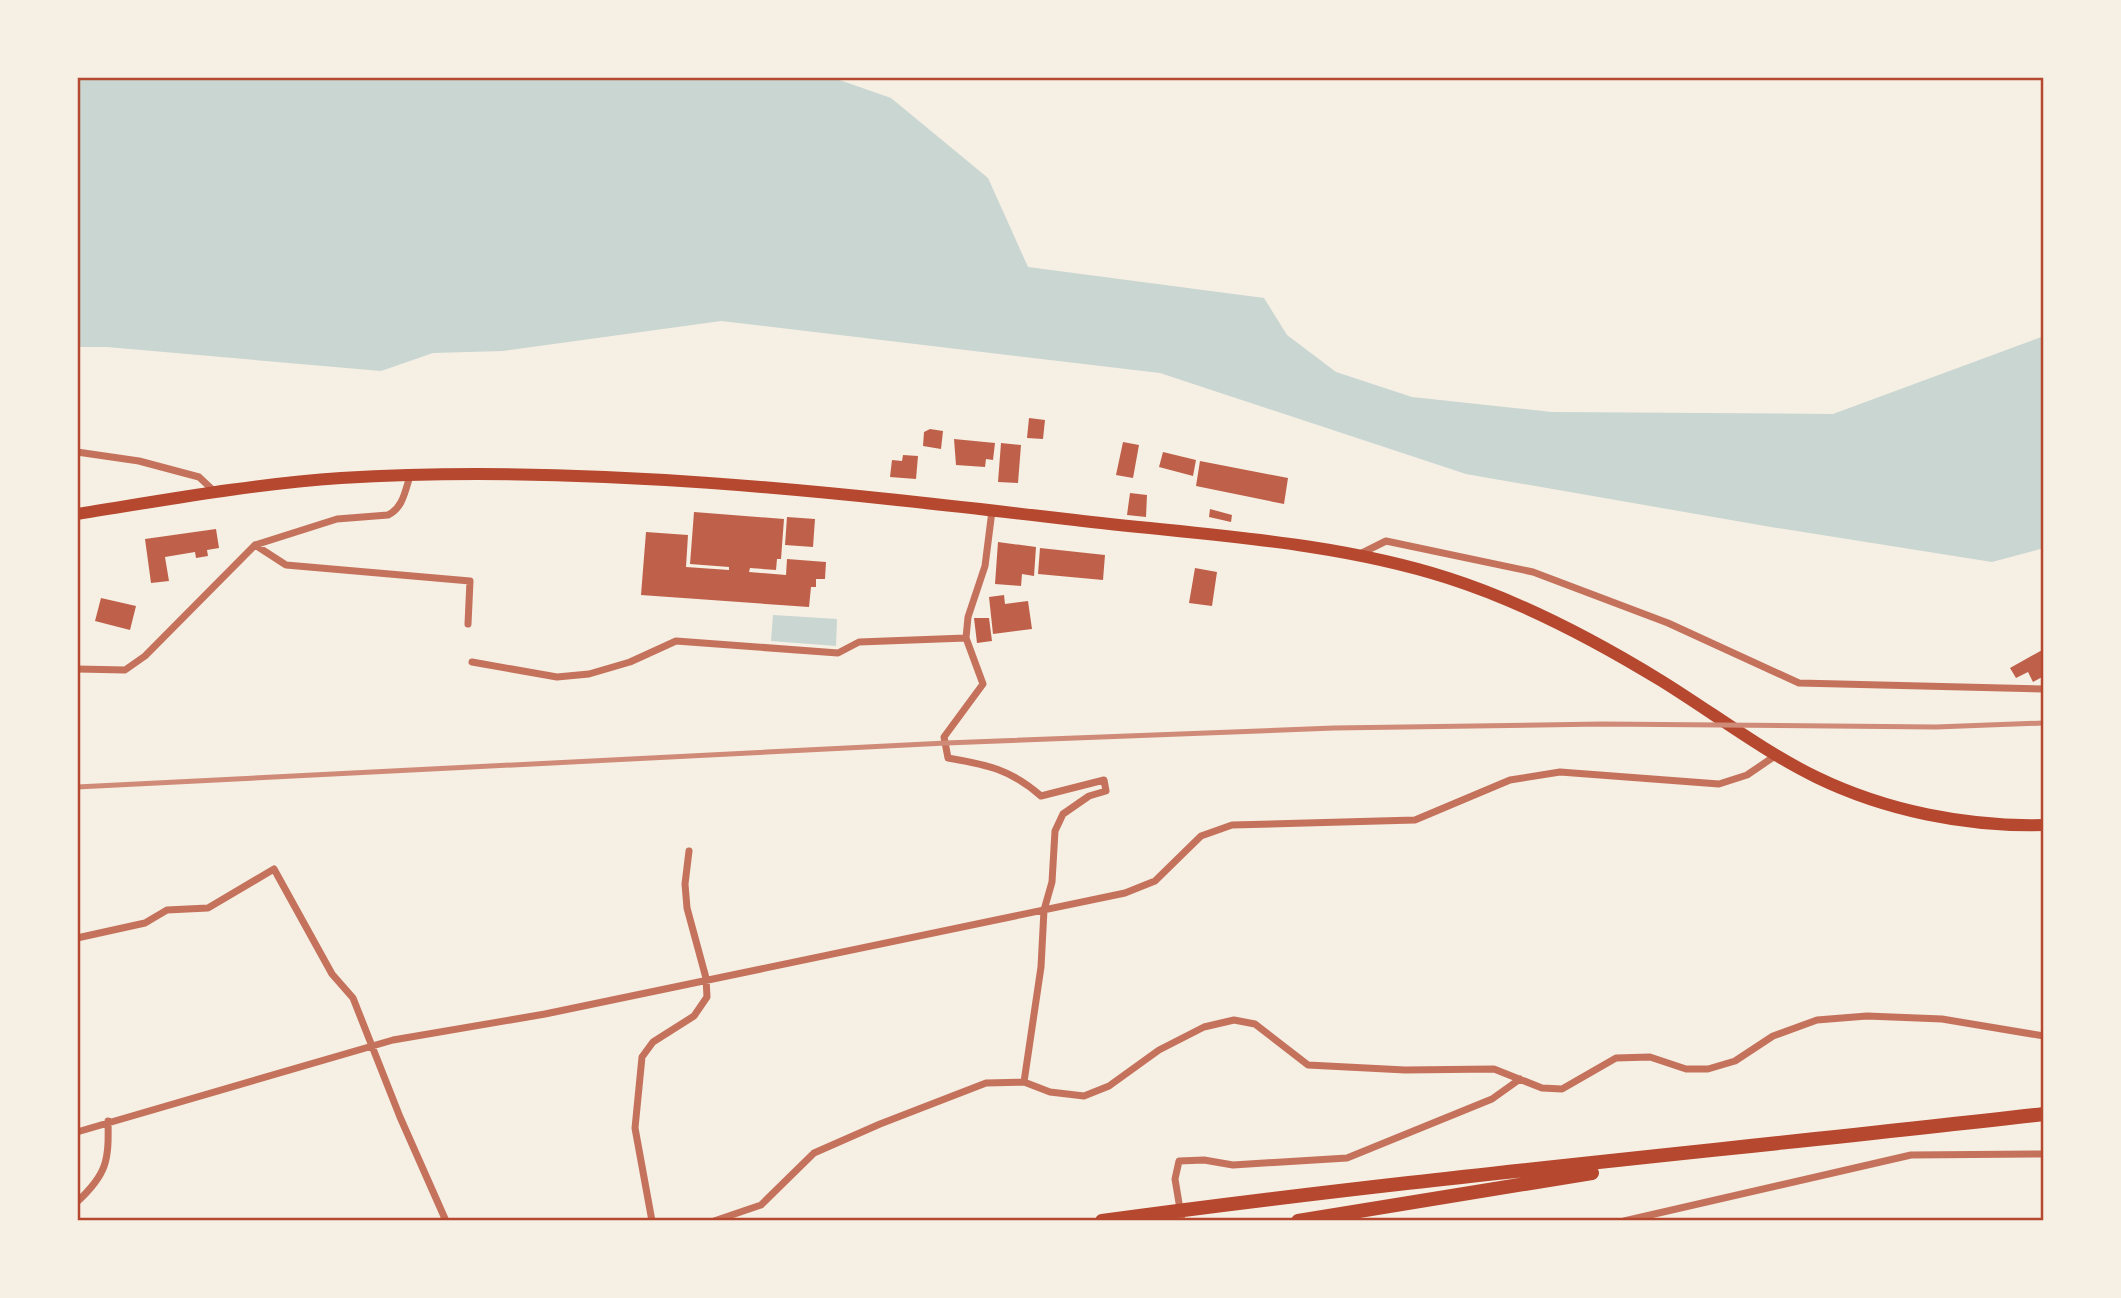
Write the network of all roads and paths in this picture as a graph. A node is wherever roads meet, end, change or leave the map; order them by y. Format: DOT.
graph roads {
  1 [pos="77,452"];
  2 [pos="410,476"];
  3 [pos="216,492"];
  4 [pos="992,511"];
  5 [pos="77,514"];
  6 [pos="255,545"];
  7 [pos="1359,554"];
  8 [pos="468,624"];
  9 [pos="967,638"];
  10 [pos="472,662"];
  11 [pos="77,669"];
  12 [pos="2044,689"];
  13 [pos="1775,757"];
  14 [pos="2044,825"];
  15 [pos="689,851"];
  16 [pos="1044,910"];
  17 [pos="77,938"];
  18 [pos="706,978"];
  19 [pos="2044,1036"];
  20 [pos="372,1046"];
  21 [pos="1520,1079"];
  22 [pos="1024,1082"];
  23 [pos="2044,1114"];
  24 [pos="108,1121"];
  25 [pos="77,1132"];
  26 [pos="1725,1151"];
  27 [pos="2044,1154"];
  28 [pos="77,1202"];
  29 [pos="446,1221"];
  30 [pos="652,1221"];
  31 [pos="714,1221"];
  32 [pos="1102,1221"];
  33 [pos="1182,1221"];
  34 [pos="1298,1221"];
  35 [pos="1624,1221"];
  1 -- 3 [label="street"];
  2 -- 3 [label="highway"];
  2 -- 4 [label="highway"];
  2 -- 6 [label="street"];
  3 -- 5 [label="highway"];
  4 -- 7 [label="highway"];
  4 -- 9 [label="street"];
  6 -- 8 [label="street"];
  6 -- 11 [label="street"];
  7 -- 12 [label="street"];
  7 -- 13 [label="highway"];
  9 -- 10 [label="street"];
  9 -- 16 [label="street"];
  13 -- 14 [label="highway"];
  13 -- 16 [label="street"];
  15 -- 18 [label="street"];
  16 -- 18 [label="street"];
  16 -- 22 [label="street"];
  17 -- 20 [label="street"];
  18 -- 20 [label="street"];
  18 -- 30 [label="street"];
  19 -- 21 [label="street"];
  20 -- 24 [label="street"];
  20 -- 29 [label="street"];
  21 -- 22 [label="street"];
  21 -- 33 [label="street"];
  22 -- 31 [label="street"];
  23 -- 26 [label="highway"];
  24 -- 25 [label="street"];
  24 -- 28 [label="street"];
  26 -- 32 [label="highway"];
  26 -- 34 [label="highway"];
  27 -- 35 [label="street"];
}
